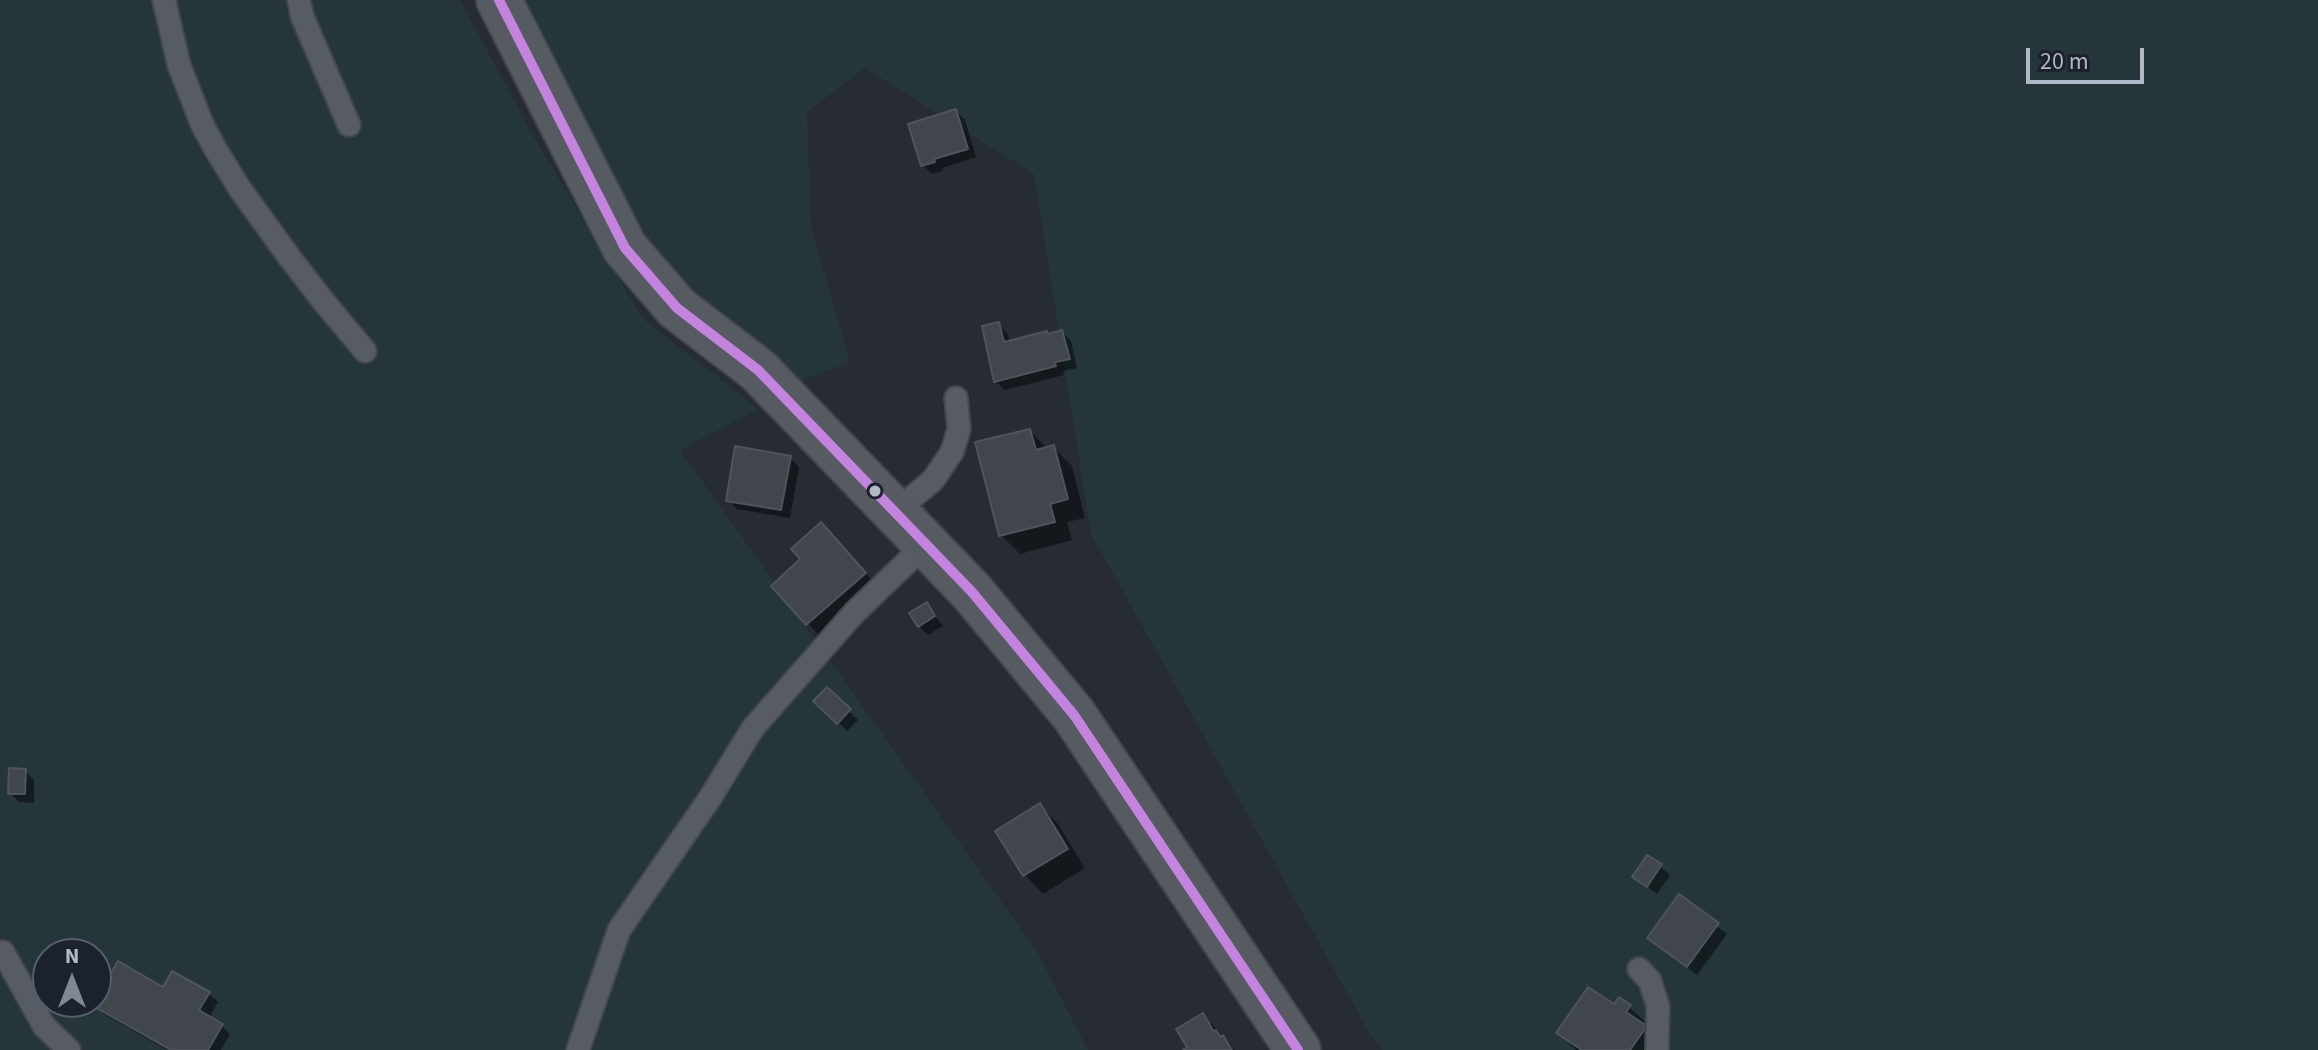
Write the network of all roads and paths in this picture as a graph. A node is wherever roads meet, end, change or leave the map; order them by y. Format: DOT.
graph roads {
  1 [pos="164,0"];
  2 [pos="299,0"];
  3 [pos="499,0"];
  4 [pos="349,125"];
  5 [pos="365,351"];
  6 [pos="956,398"];
  7 [pos="895,512"];
  8 [pos="926,544"];
  9 [pos="3,952"];
  10 [pos="1639,969"];
  11 [pos="69,1050"];
  12 [pos="578,1050"];
  13 [pos="1298,1050"];
  14 [pos="1657,1050"];
  1 -- 5 [label="lane"];
  2 -- 4 [label="lane"];
  3 -- 7 [label="street"];
  6 -- 7 [label="lane"];
  7 -- 8 [label="street"];
  8 -- 12 [label="lane"];
  8 -- 13 [label="street"];
  9 -- 11 [label="lane"];
  10 -- 14 [label="lane"];
}
